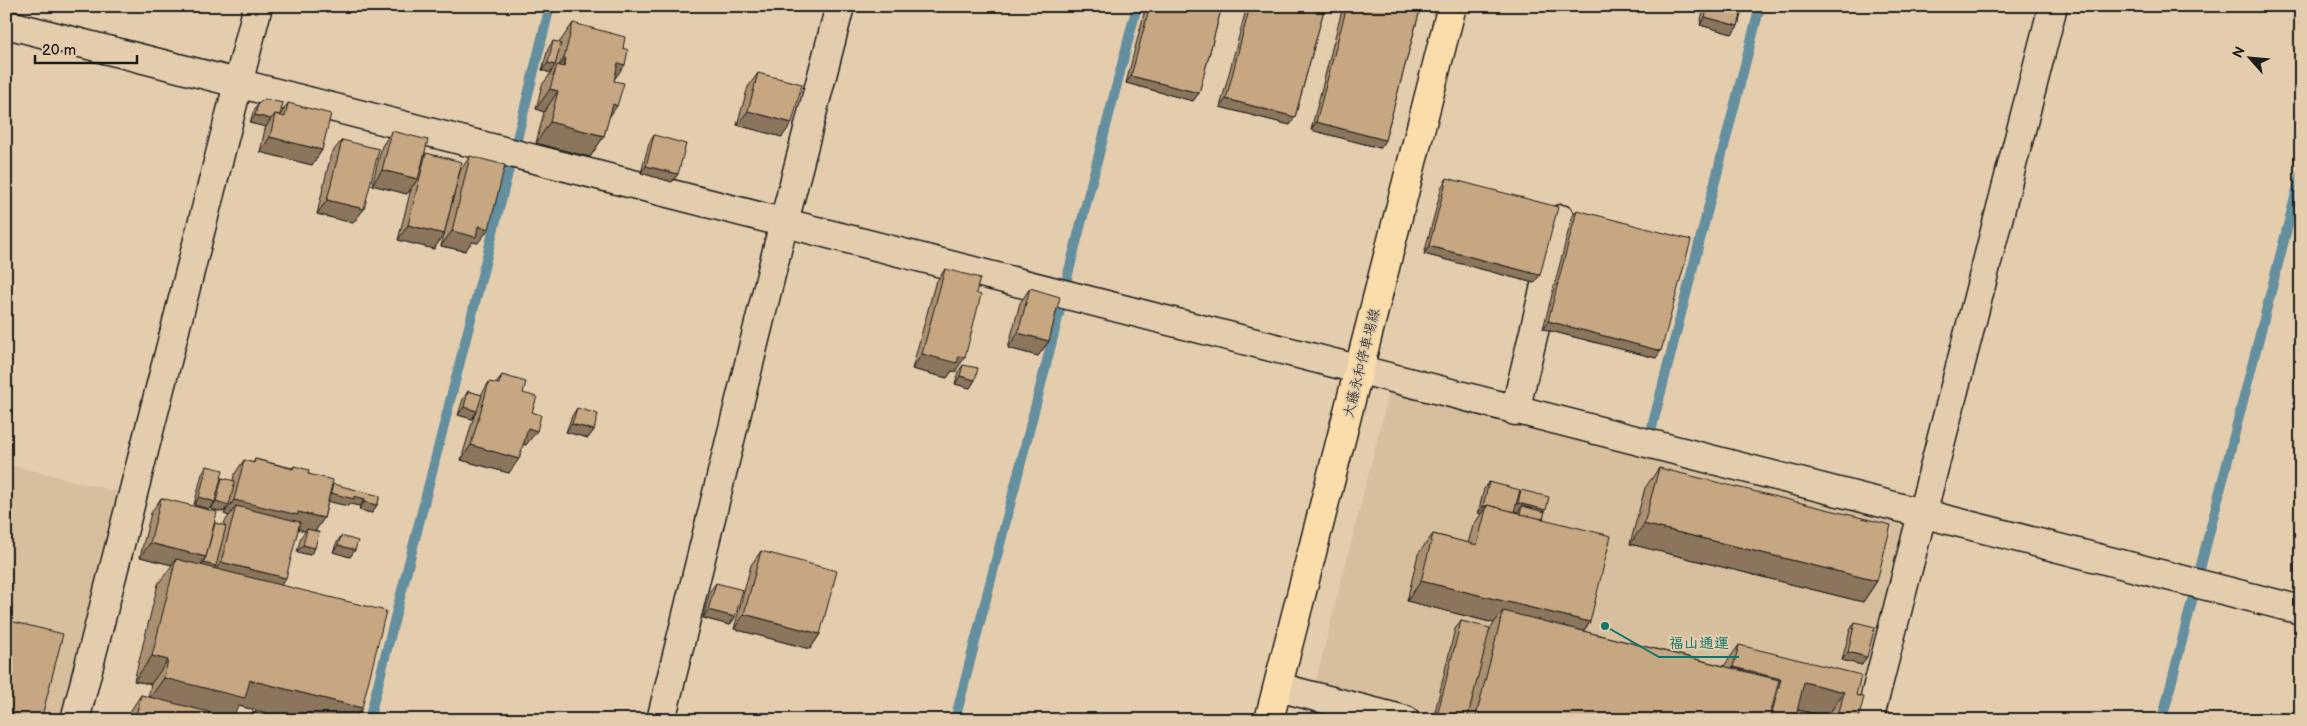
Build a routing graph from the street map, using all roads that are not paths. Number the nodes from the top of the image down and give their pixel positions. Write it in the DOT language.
graph roads {
  1 [pos="258,6"];
  2 [pos="840,6"];
  3 [pos="1452,6"];
  4 [pos="2053,6"];
  5 [pos="6,24"];
  6 [pos="238,84"];
  7 [pos="1561,220"];
  8 [pos="784,222"];
  9 [pos="1358,371"];
  10 [pos="1515,410"];
  11 [pos="1922,514"];
  12 [pos="2301,610"];
  13 [pos="1278,687"];
  14 [pos="75,720"];
  15 [pos="661,720"];
  16 [pos="1269,720"];
  17 [pos="1405,720"];
  18 [pos="1869,720"];
  1 -- 6 [label="street"];
  2 -- 8 [label="street"];
  3 -- 9 [label="main road, 大藤永和停車場線"];
  4 -- 11 [label="street"];
  5 -- 6 [label="street"];
  6 -- 8 [label="street"];
  6 -- 14 [label="street"];
  7 -- 10 [label="street"];
  8 -- 9 [label="street"];
  8 -- 15 [label="street"];
  9 -- 10 [label="street"];
  9 -- 13 [label="main road, 大藤永和停車場線"];
  10 -- 11 [label="street"];
  11 -- 12 [label="street"];
  11 -- 18 [label="street"];
  13 -- 16 [label="main road, 大藤永和停車場線"];
  13 -- 17 [label="street"];
}
